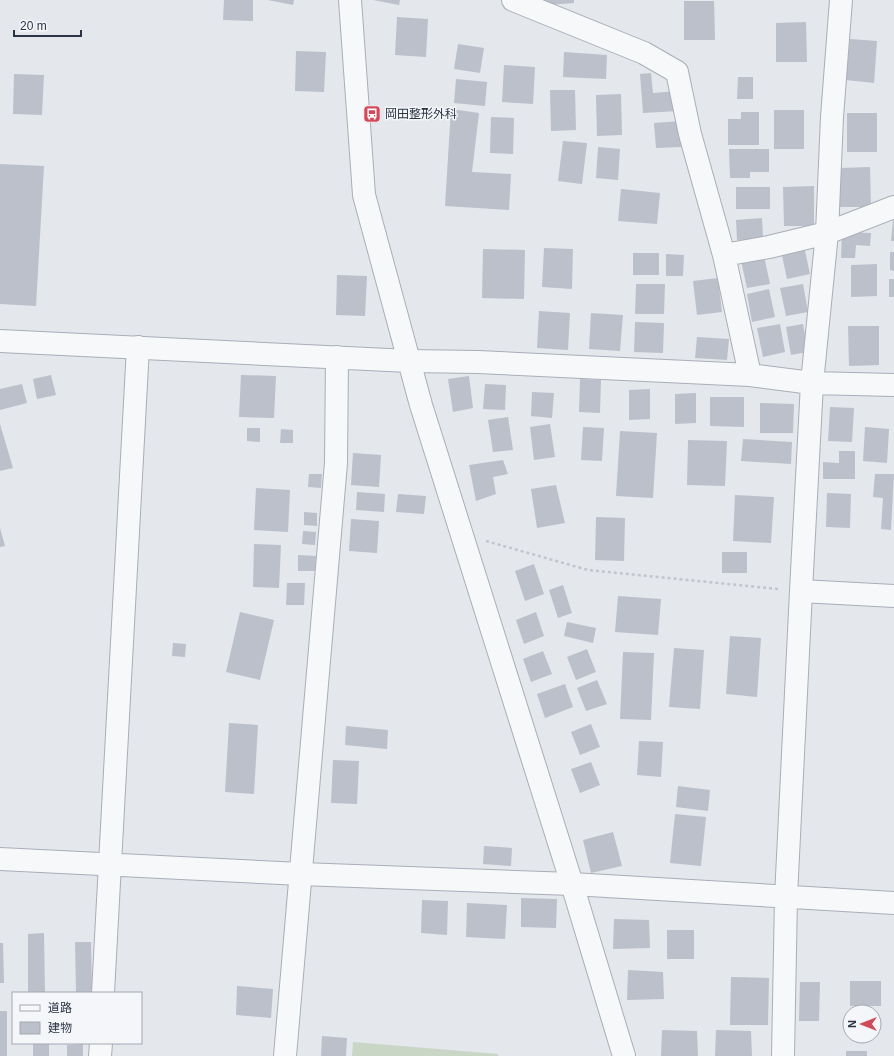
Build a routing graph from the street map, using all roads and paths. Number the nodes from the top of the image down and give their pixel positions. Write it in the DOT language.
graph roads {
  1 [pos="350,0"];
  2 [pos="513,0"];
  3 [pos="841,0"];
  4 [pos="894,207"];
  5 [pos="827,232"];
  6 [pos="724,255"];
  7 [pos="0,340"];
  8 [pos="138,347"];
  9 [pos="337,356"];
  10 [pos="409,361"];
  11 [pos="750,375"];
  12 [pos="812,383"];
  13 [pos="894,385"];
  14 [pos="463,534"];
  15 [pos="801,591"];
  16 [pos="894,596"];
  17 [pos="0,859"];
  18 [pos="111,865"];
  19 [pos="301,874"];
  20 [pos="572,884"];
  21 [pos="786,897"];
  22 [pos="894,903"];
  23 [pos="103,992"];
  24 [pos="101,1044"];
  25 [pos="100,1056"];
  26 [pos="285,1056"];
  27 [pos="624,1056"];
  28 [pos="783,1056"];
  1 -- 10 [label="street"];
  2 -- 6 [label="street"];
  3 -- 5 [label="street"];
  4 -- 5 [label="street"];
  5 -- 6 [label="street"];
  5 -- 12 [label="street"];
  6 -- 11 [label="street"];
  7 -- 8 [label="street"];
  8 -- 9 [label="street"];
  8 -- 18 [label="street"];
  9 -- 10 [label="street"];
  9 -- 19 [label="street"];
  10 -- 11 [label="street"];
  10 -- 14 [label="street"];
  11 -- 12 [label="street"];
  12 -- 13 [label="street"];
  12 -- 15 [label="street"];
  14 -- 15 [label="path"];
  14 -- 20 [label="street"];
  15 -- 16 [label="street"];
  15 -- 21 [label="street"];
  17 -- 18 [label="street"];
  18 -- 19 [label="street"];
  18 -- 23 [label="street"];
  19 -- 20 [label="street"];
  19 -- 26 [label="street"];
  20 -- 21 [label="street"];
  20 -- 27 [label="street"];
  21 -- 22 [label="street"];
  21 -- 28 [label="street"];
  24 -- 25 [label="street"];
}
